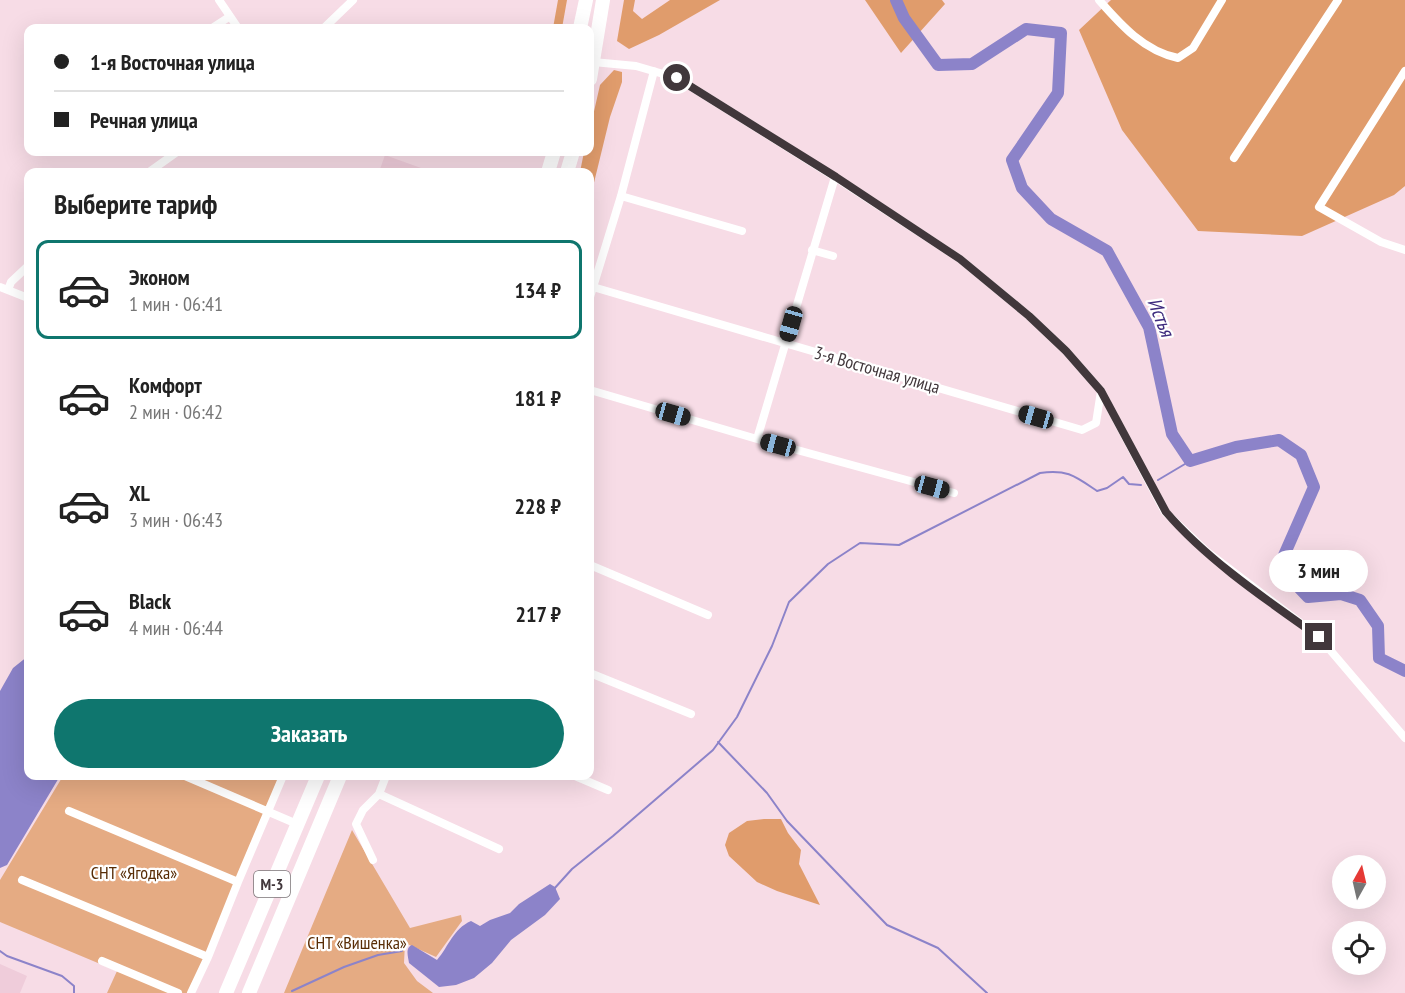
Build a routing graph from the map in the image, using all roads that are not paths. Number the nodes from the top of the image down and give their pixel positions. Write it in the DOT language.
graph roads {
  1 [pos="219,0"];
  2 [pos="352,0"];
  3 [pos="586,0"];
  4 [pos="603,0"];
  5 [pos="1099,0"];
  6 [pos="1222,0"];
  7 [pos="1338,0"];
  8 [pos="229,17"];
  9 [pos="218,24"];
  10 [pos="235,24"];
  11 [pos="328,24"];
  12 [pos="581,24"];
  13 [pos="594,56"];
  14 [pos="594,62"];
  15 [pos="654,71"];
  16 [pos="1405,71"];
  17 [pos="171,156"];
  18 [pos="1234,158"];
  19 [pos="154,168"];
  20 [pos="836,177"];
  21 [pos="621,196"];
  22 [pos="742,231"];
  23 [pos="813,250"];
  24 [pos="1405,250"];
  25 [pos="833,256"];
  26 [pos="24,270"];
  27 [pos="594,284"];
  28 [pos="594,287"];
  29 [pos="4,288"];
  30 [pos="24,296"];
  31 [pos="785,343"];
  32 [pos="594,391"];
  33 [pos="1101,391"];
  34 [pos="757,439"];
  35 [pos="954,493"];
  36 [pos="594,567"];
  37 [pos="708,615"];
  38 [pos="594,674"];
  39 [pos="691,714"];
  40 [pos="1405,738"];
  41 [pos="194,780"];
  42 [pos="281,780"];
  43 [pos="316,780"];
  44 [pos="338,780"];
  45 [pos="384,780"];
  46 [pos="584,780"];
  47 [pos="608,790"];
  48 [pos="379,794"];
  49 [pos="69,811"];
  50 [pos="268,811"];
  51 [pos="297,824"];
  52 [pos="499,849"];
  53 [pos="373,860"];
  54 [pos="22,880"];
  55 [pos="238,882"];
  56 [pos="207,957"];
  57 [pos="102,962"];
  58 [pos="178,993"];
  59 [pos="192,993"];
  60 [pos="226,993"];
  61 [pos="249,993"];
  1 -- 8 [label="street"];
  2 -- 11 [label="street"];
  3 -- 12 [label="highway"];
  4 -- 13 [label="highway"];
  5 -- 6 [label="street"];
  7 -- 18 [label="street"];
  8 -- 9 [label="street"];
  8 -- 10 [label="street"];
  14 -- 15 [label="street"];
  15 -- 20 [label="street"];
  15 -- 21 [label="street"];
  16 -- 24 [label="street"];
  17 -- 19 [label="street"];
  20 -- 23 [label="street"];
  20 -- 33 [label="street"];
  21 -- 22 [label="street"];
  21 -- 27 [label="street"];
  23 -- 25 [label="street"];
  23 -- 31 [label="street"];
  26 -- 29 [label="street"];
  28 -- 31 [label="street, 3-я Восточная улица"];
  29 -- 30 [label="street"];
  31 -- 33 [label="street, 3-я Восточная улица"];
  31 -- 34 [label="street"];
  32 -- 34 [label="street"];
  33 -- 40 [label="street"];
  34 -- 35 [label="street"];
  36 -- 37 [label="street"];
  38 -- 39 [label="street"];
  41 -- 50 [label="street"];
  42 -- 50 [label="street"];
  43 -- 51 [label="highway, М-3"];
  44 -- 61 [label="highway, М-3"];
  45 -- 48 [label="street"];
  46 -- 47 [label="street"];
  48 -- 52 [label="street"];
  48 -- 53 [label="street"];
  49 -- 55 [label="street"];
  50 -- 51 [label="street"];
  50 -- 55 [label="street"];
  51 -- 60 [label="highway, М-3"];
  54 -- 56 [label="street"];
  55 -- 56 [label="street"];
  56 -- 59 [label="street"];
  57 -- 58 [label="street"];
}
